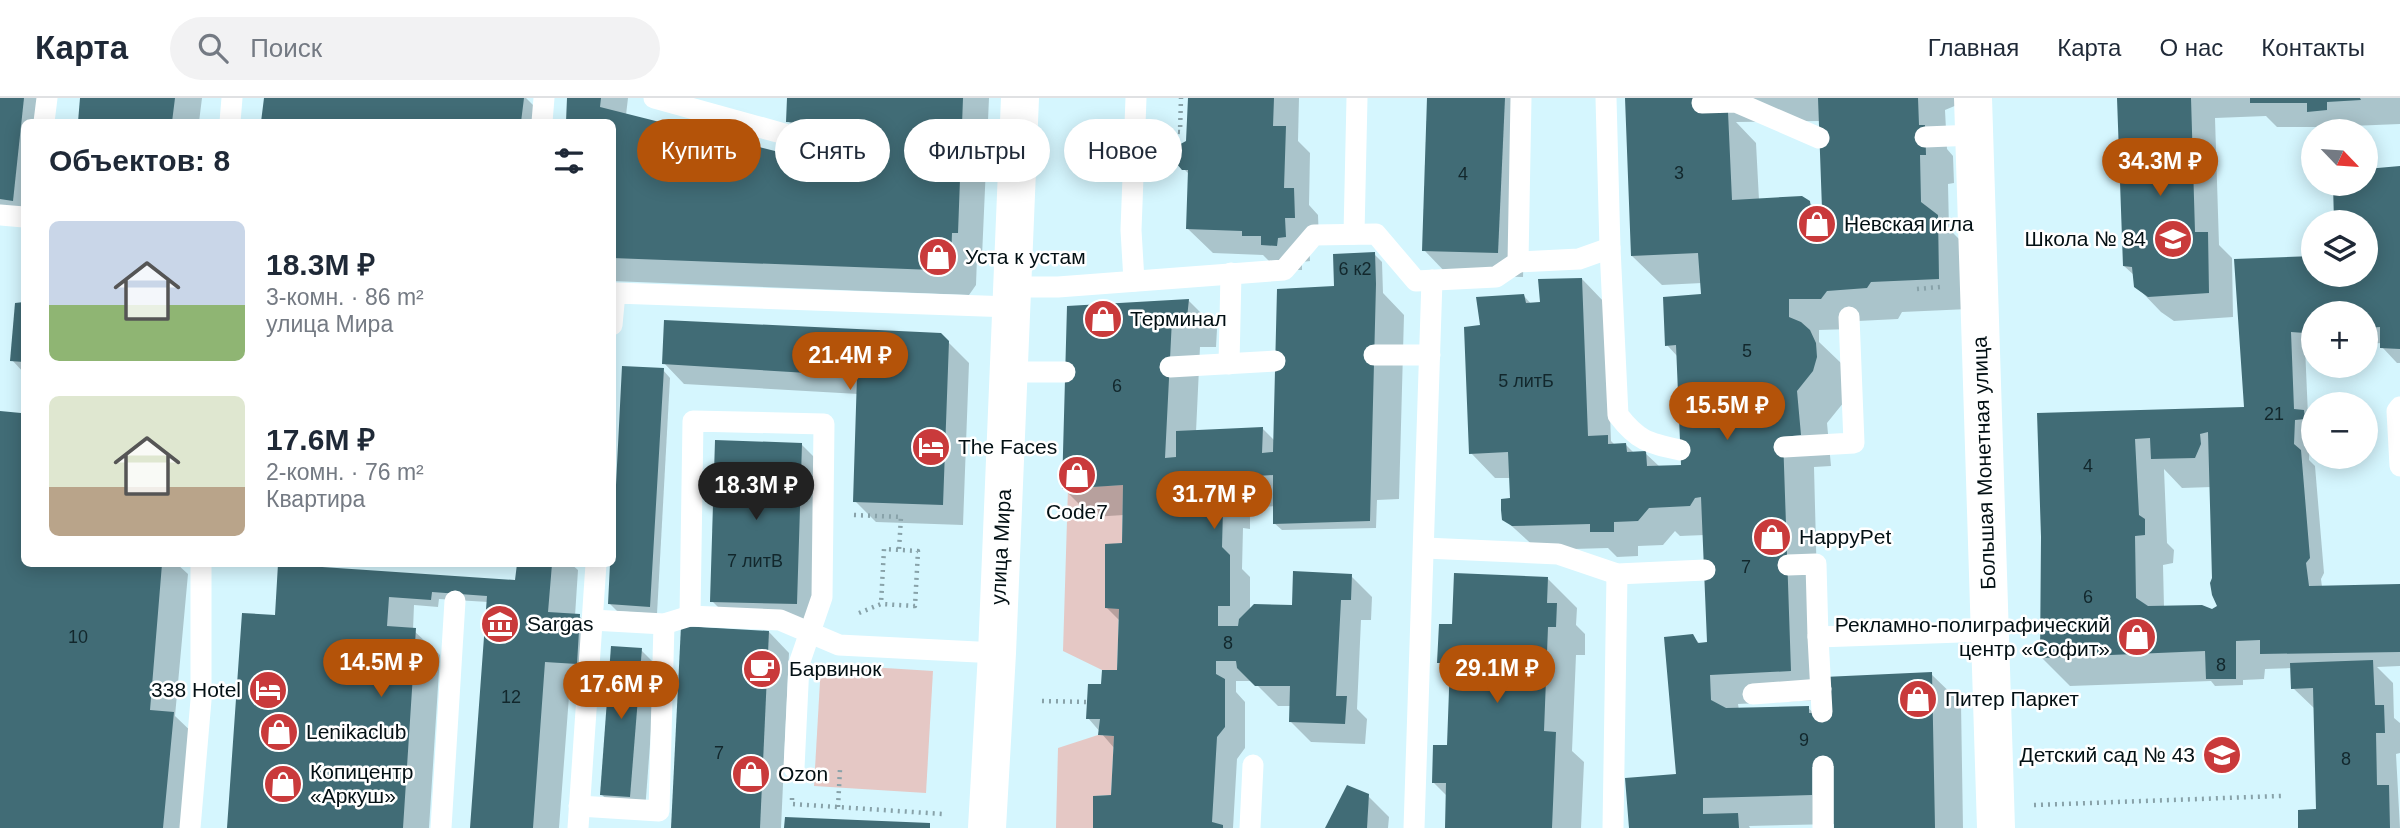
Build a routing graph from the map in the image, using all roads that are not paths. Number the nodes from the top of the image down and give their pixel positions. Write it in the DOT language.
graph roads {
  1 [pos="47,98"];
  2 [pos="232,98"];
  3 [pos="544,98"];
  4 [pos="654,98"];
  5 [pos="1020,98"];
  6 [pos="1136,98"];
  7 [pos="1357,98"];
  8 [pos="1521,98"];
  9 [pos="1702,103"];
  10 [pos="1613,104"];
  11 [pos="1974,117"];
  12 [pos="44,119"];
  13 [pos="230,119"];
  14 [pos="542,119"];
  15 [pos="1019,119"];
  16 [pos="775,131"];
  17 [pos="1925,137"];
  18 [pos="1819,138"];
  19 [pos="1016,182"];
  20 [pos="0,215"];
  21 [pos="21,218"];
  22 [pos="1354,234"];
  23 [pos="1610,248"];
  24 [pos="1518,262"];
  25 [pos="1231,273"];
  26 [pos="1432,280"];
  27 [pos="1134,281"];
  28 [pos="616,293"];
  29 [pos="1011,297"];
  30 [pos="1849,317"];
  31 [pos="1374,355"];
  32 [pos="1430,355"];
  33 [pos="1275,362"];
  34 [pos="1229,364"];
  35 [pos="1170,367"];
  36 [pos="1009,372"];
  37 [pos="1065,372"];
  38 [pos="2400,407"];
  39 [pos="1784,447"];
  40 [pos="1680,450"];
  41 [pos="2400,466"];
  42 [pos="1425,548"];
  43 [pos="1788,565"];
  44 [pos="201,567"];
  45 [pos="596,567"];
  46 [pos="1705,569"];
  47 [pos="1617,575"];
  48 [pos="455,601"];
  49 [pos="690,616"];
  50 [pos="592,620"];
  51 [pos="664,624"];
  52 [pos="1989,631"];
  53 [pos="810,633"];
  54 [pos="1818,637"];
  55 [pos="996,653"];
  56 [pos="1821,689"];
  57 [pos="1753,694"];
  58 [pos="1822,712"];
  59 [pos="1253,765"];
  60 [pos="1823,766"];
  61 [pos="794,768"];
  62 [pos="579,806"];
  63 [pos="2009,817"];
  64 [pos="190,828"];
  65 [pos="441,828"];
  66 [pos="578,828"];
  67 [pos="987,828"];
  68 [pos="1250,828"];
  69 [pos="1414,828"];
  70 [pos="1613,828"];
  71 [pos="1823,828"];
  1 -- 12 [label="lane"];
  2 -- 13 [label="lane"];
  3 -- 14 [label="lane"];
  4 -- 16 [label="lane"];
  5 -- 15 [label="street, улица Мира"];
  6 -- 27 [label="lane"];
  7 -- 22 [label="lane"];
  8 -- 24 [label="lane"];
  9 -- 18 [label="lane"];
  10 -- 23 [label="lane"];
  11 -- 17 [label="lane"];
  11 -- 52 [label="street, Большая Монетная улица"];
  19 -- 29 [label="street, улица Мира"];
  20 -- 21 [label="lane"];
  22 -- 25 [label="lane"];
  22 -- 26 [label="lane"];
  23 -- 24 [label="lane"];
  23 -- 40 [label="lane"];
  24 -- 26 [label="lane"];
  25 -- 27 [label="lane"];
  25 -- 34 [label="lane"];
  26 -- 32 [label="lane"];
  27 -- 29 [label="lane"];
  28 -- 29 [label="lane"];
  29 -- 36 [label="street, улица Мира"];
  30 -- 39 [label="lane"];
  31 -- 32 [label="lane"];
  32 -- 42 [label="lane"];
  33 -- 34 [label="lane"];
  34 -- 35 [label="lane"];
  36 -- 37 [label="lane"];
  36 -- 55 [label="street, улица Мира"];
  38 -- 41 [label="lane"];
  42 -- 47 [label="lane"];
  42 -- 69 [label="lane"];
  43 -- 54 [label="lane"];
  44 -- 64 [label="lane"];
  45 -- 50 [label="lane"];
  46 -- 47 [label="lane"];
  47 -- 70 [label="lane"];
  48 -- 65 [label="lane"];
  49 -- 51 [label="lane"];
  49 -- 53 [label="lane"];
  49 -- 53 [label="lane"];
  50 -- 51 [label="lane"];
  50 -- 62 [label="lane"];
  51 -- 62 [label="lane"];
  52 -- 54 [label="lane"];
  52 -- 63 [label="street, Большая Монетная улица"];
  53 -- 55 [label="lane"];
  53 -- 61 [label="lane"];
  54 -- 56 [label="lane"];
  55 -- 67 [label="street, улица Мира"];
  56 -- 57 [label="lane"];
  56 -- 58 [label="lane"];
  59 -- 68 [label="lane"];
  60 -- 71 [label="lane"];
  62 -- 66 [label="lane"];
}
